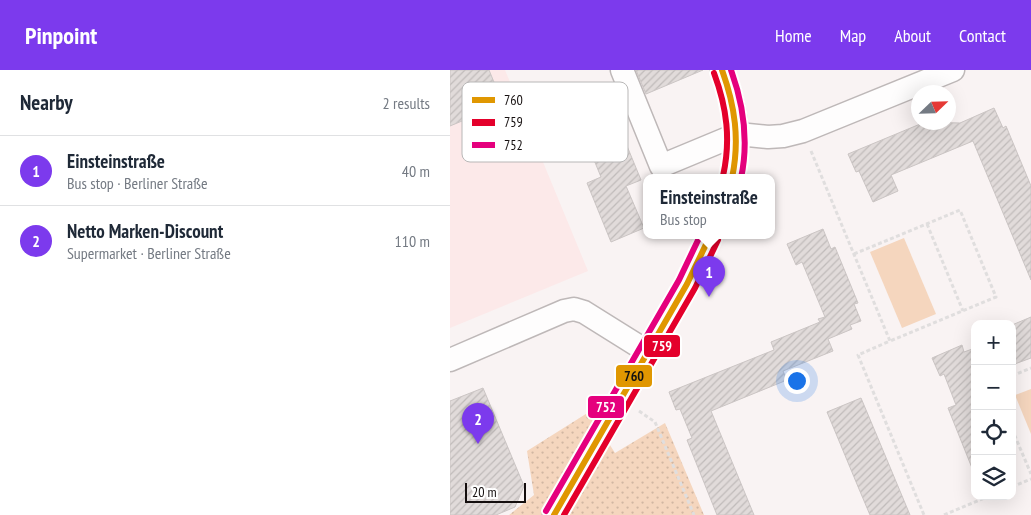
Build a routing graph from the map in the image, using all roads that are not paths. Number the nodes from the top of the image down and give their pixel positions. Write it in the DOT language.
graph roads {
  1 [pos="622,70"];
  2 [pos="722,70"];
  3 [pos="953,70"];
  4 [pos="627,82"];
  5 [pos="628,84"];
  6 [pos="738,134"];
  7 [pos="733,174"];
  8 [pos="709,239"];
  9 [pos="648,352"];
  10 [pos="450,360"];
  11 [pos="554,515"];
  1 -- 4 [label="street"];
  2 -- 6 [label="street"];
  3 -- 6 [label="street"];
  5 -- 6 [label="street"];
  6 -- 7 [label="street"];
  8 -- 9 [label="street"];
  9 -- 10 [label="street"];
  9 -- 11 [label="street"];
}
